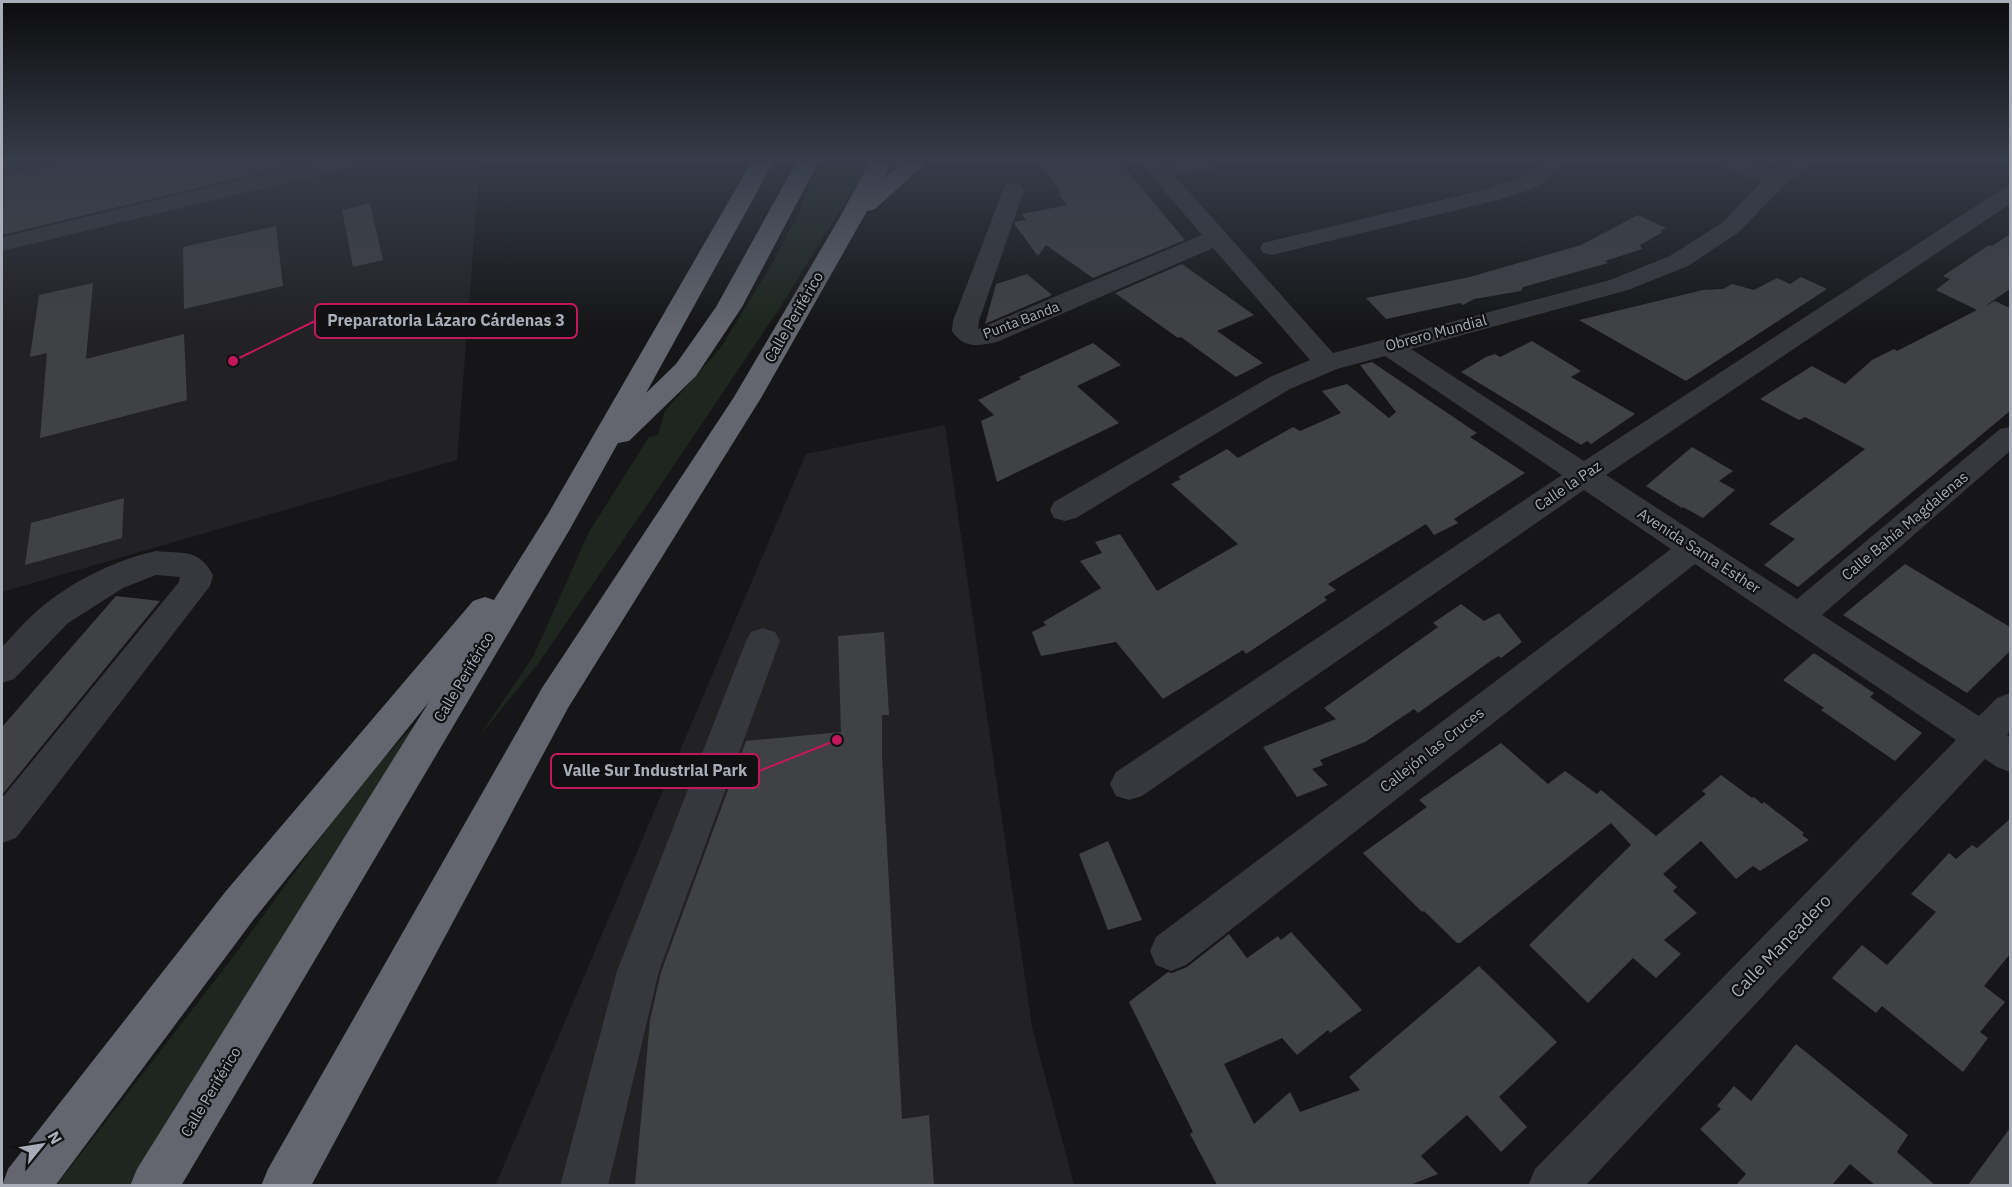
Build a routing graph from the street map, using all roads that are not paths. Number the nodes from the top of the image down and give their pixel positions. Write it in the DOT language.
graph roads {
  1 [pos="117,216"];
  2 [pos="731,216"];
  3 [pos="778,216"];
  4 [pos="1004,216"];
  5 [pos="1197,216"];
  6 [pos="1402,216"];
  7 [pos="1741,216"];
  8 [pos="1976,216"];
  9 [pos="852,217"];
  10 [pos="1216,238"];
  11 [pos="2,244"];
  12 [pos="1272,248"];
  13 [pos="1388,346"];
  14 [pos="1327,363"];
  15 [pos="2010,436"];
  16 [pos="592,460"];
  17 [pos="1584,475"];
  18 [pos="1065,510"];
  19 [pos="559,521"];
  20 [pos="1693,549"];
  21 [pos="1799,616"];
  22 [pos="763,641"];
  23 [pos="2,669"];
  24 [pos="2010,708"];
  25 [pos="1996,747"];
  26 [pos="1129,784"];
  27 [pos="2,826"];
  28 [pos="1171,951"];
  29 [pos="24,1185"];
  30 [pos="154,1185"];
  31 [pos="285,1185"];
  32 [pos="584,1185"];
  33 [pos="1552,1185"];
  1 -- 11 [label="street"];
  2 -- 16 [label="highway, Calle Periférico"];
  3 -- 16 [label="highway"];
  4 -- 10 [label="street, Punta Banda"];
  5 -- 10 [label="street"];
  6 -- 12 [label="street"];
  7 -- 13 [label="street, Obrero Mundial"];
  8 -- 17 [label="street, Calle la Paz"];
  9 -- 31 [label="highway, Calle Periférico"];
  10 -- 14 [label="street"];
  13 -- 14 [label="street, Obrero Mundial"];
  13 -- 17 [label="street, Avenida Santa Esther"];
  14 -- 18 [label="street, Obrero Mundial"];
  15 -- 21 [label="street, Calle Bahía Magdalenas"];
  16 -- 19 [label="highway, Calle Periférico"];
  17 -- 20 [label="street, Avenida Santa Esther"];
  17 -- 26 [label="street, Calle la Paz"];
  19 -- 29 [label="highway"];
  19 -- 30 [label="highway, Calle Periférico"];
  20 -- 21 [label="street, Avenida Santa Esther"];
  20 -- 28 [label="street, Callejón las Cruces"];
  21 -- 25 [label="street, Avenida Santa Esther"];
  22 -- 32 [label="street"];
  23 -- 27 [label="street"];
  24 -- 25 [label="street, Calle Maneadero"];
  25 -- 33 [label="street, Calle Maneadero"];
}
